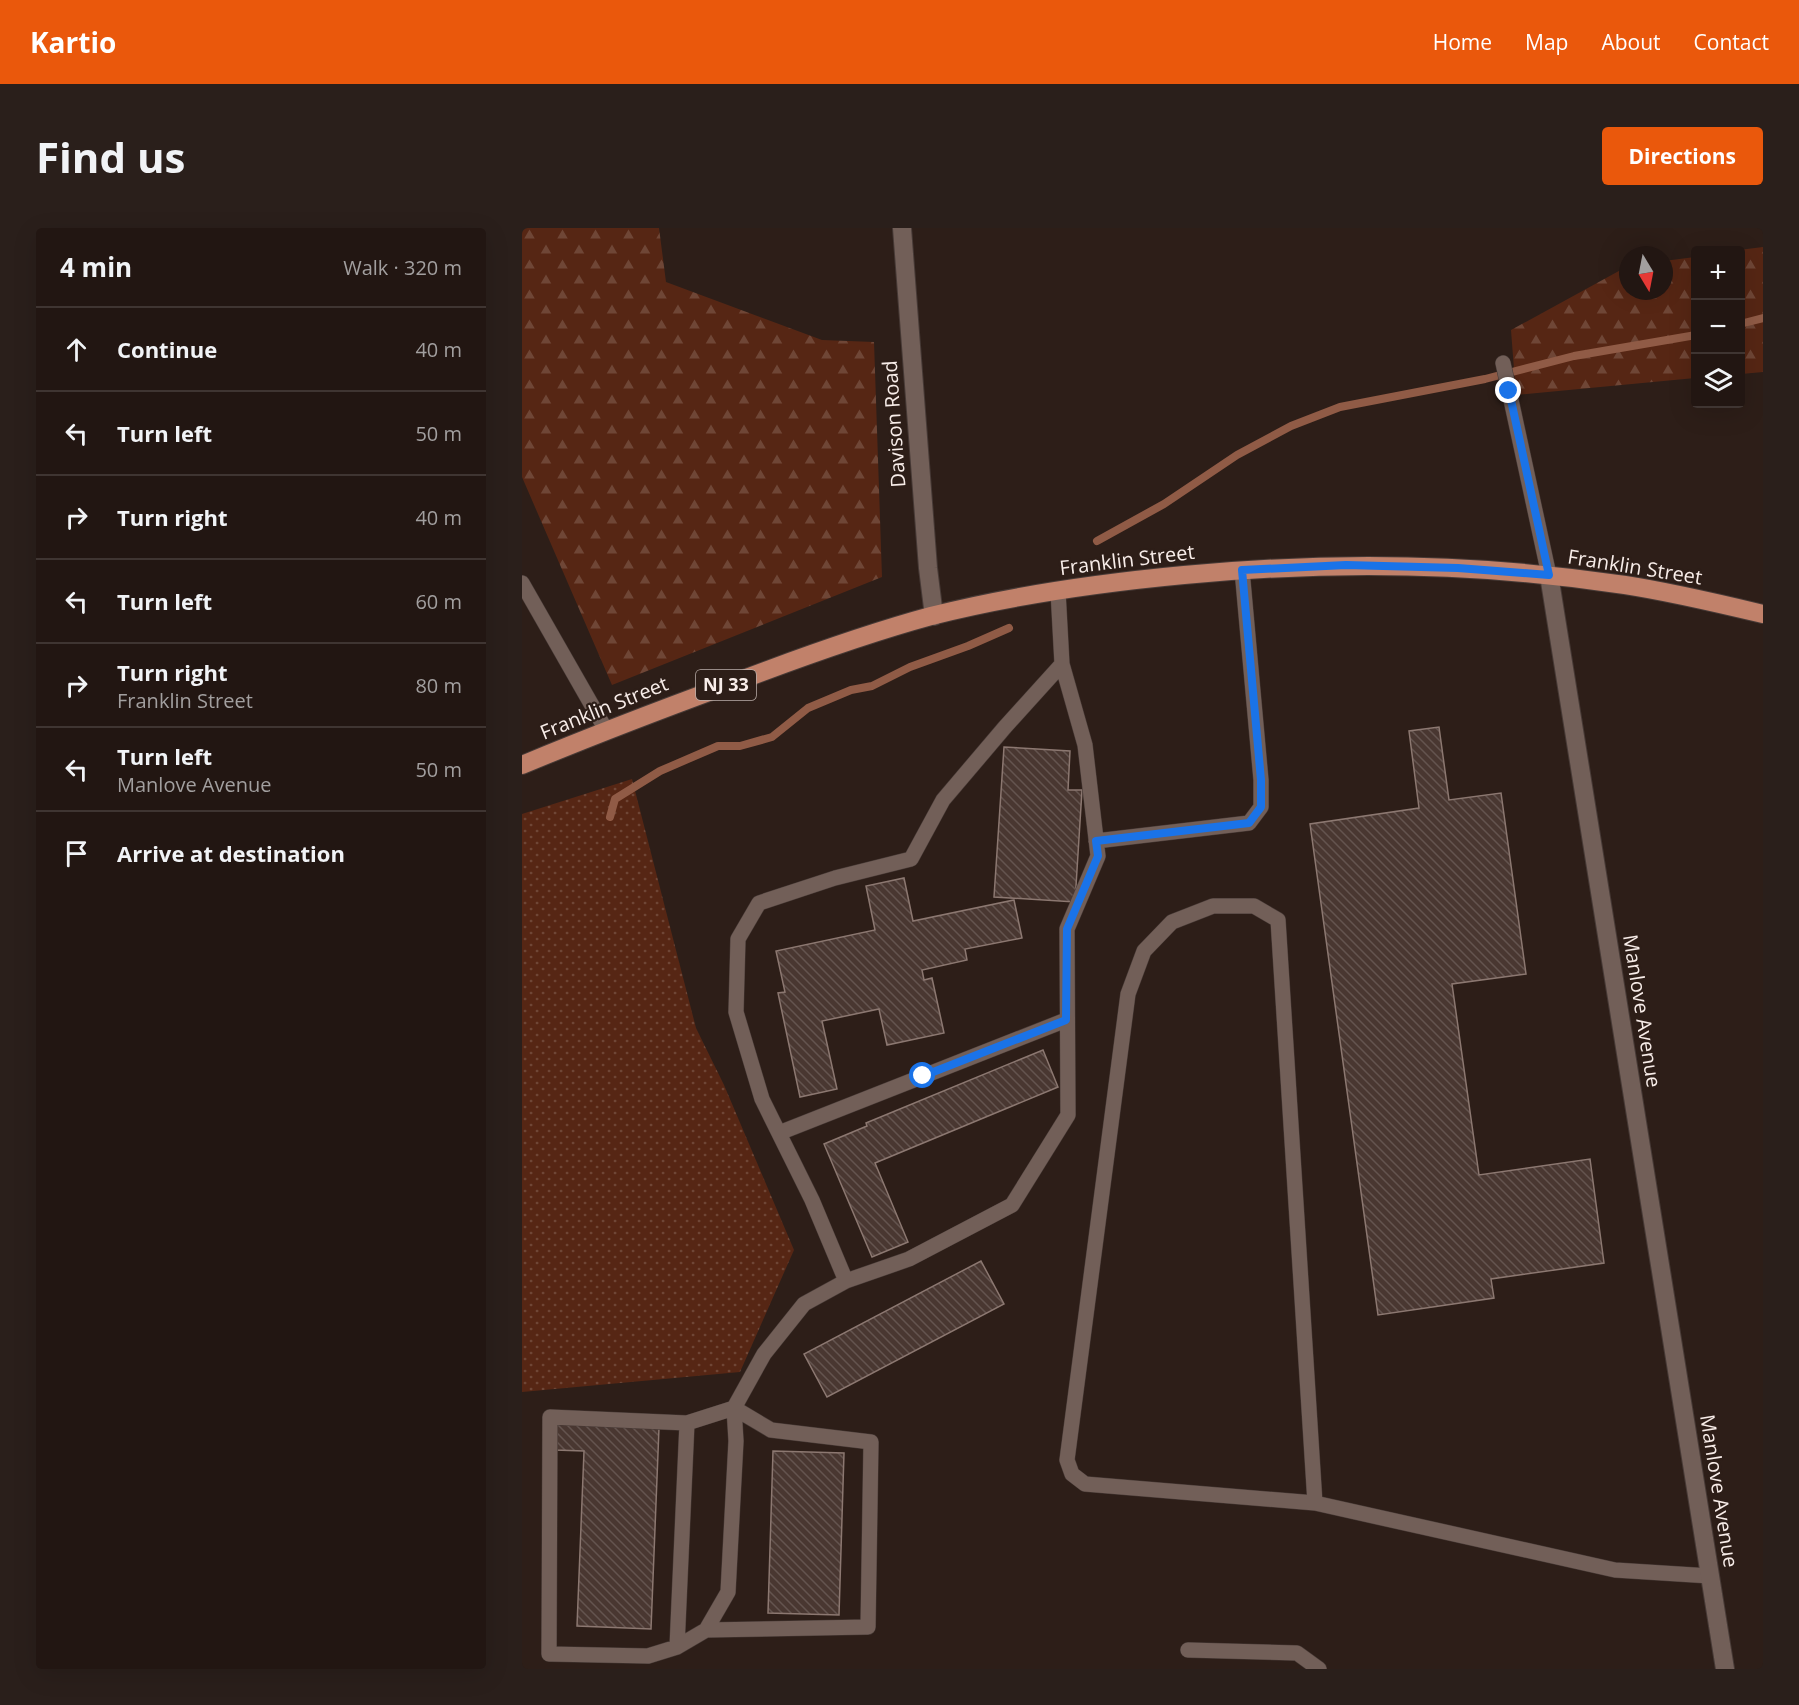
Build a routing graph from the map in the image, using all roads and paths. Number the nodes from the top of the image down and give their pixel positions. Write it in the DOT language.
graph roads {
  1 [pos="902,228"];
  2 [pos="1503,363"];
  3 [pos="1242,570"];
  4 [pos="1549,575"];
  5 [pos="522,583"];
  6 [pos="1058,591"];
  7 [pos="1763,614"];
  8 [pos="934,616"];
  9 [pos="1062,664"];
  10 [pos="606,730"];
  11 [pos="522,765"];
  12 [pos="1096,841"];
  13 [pos="1066,1020"];
  14 [pos="779,1133"];
  15 [pos="846,1281"];
  16 [pos="734,1408"];
  17 [pos="687,1423"];
  18 [pos="1315,1503"];
  19 [pos="1710,1576"];
  20 [pos="705,1630"];
  21 [pos="677,1647"];
  22 [pos="1188,1650"];
  23 [pos="1319,1669"];
  24 [pos="1725,1669"];
  1 -- 8 [label="street, Davison Road"];
  2 -- 4 [label="lane, Manlove Avenue"];
  3 -- 4 [label="main road, Franklin Street / NJ 33"];
  3 -- 6 [label="main road, Franklin Street / NJ 33"];
  3 -- 12 [label="lane"];
  4 -- 7 [label="main road, Franklin Street / NJ 33"];
  4 -- 19 [label="street, Manlove Avenue"];
  5 -- 10 [label="lane"];
  6 -- 8 [label="main road, Franklin Street / NJ 33"];
  6 -- 9 [label="lane"];
  8 -- 10 [label="main road, Franklin Street / NJ 33"];
  9 -- 12 [label="lane"];
  9 -- 14 [label="lane"];
  10 -- 11 [label="main road, Franklin Street / NJ 33"];
  12 -- 13 [label="lane"];
  13 -- 14 [label="lane"];
  13 -- 15 [label="lane"];
  14 -- 15 [label="lane"];
  15 -- 16 [label="lane"];
  16 -- 17 [label="lane"];
  16 -- 20 [label="lane"];
  16 -- 20 [label="lane"];
  17 -- 21 [label="lane"];
  17 -- 21 [label="lane"];
  18 -- 18 [label="lane"];
  18 -- 19 [label="lane"];
  19 -- 24 [label="street, Manlove Avenue"];
  20 -- 21 [label="lane"];
  22 -- 23 [label="lane"];
}
